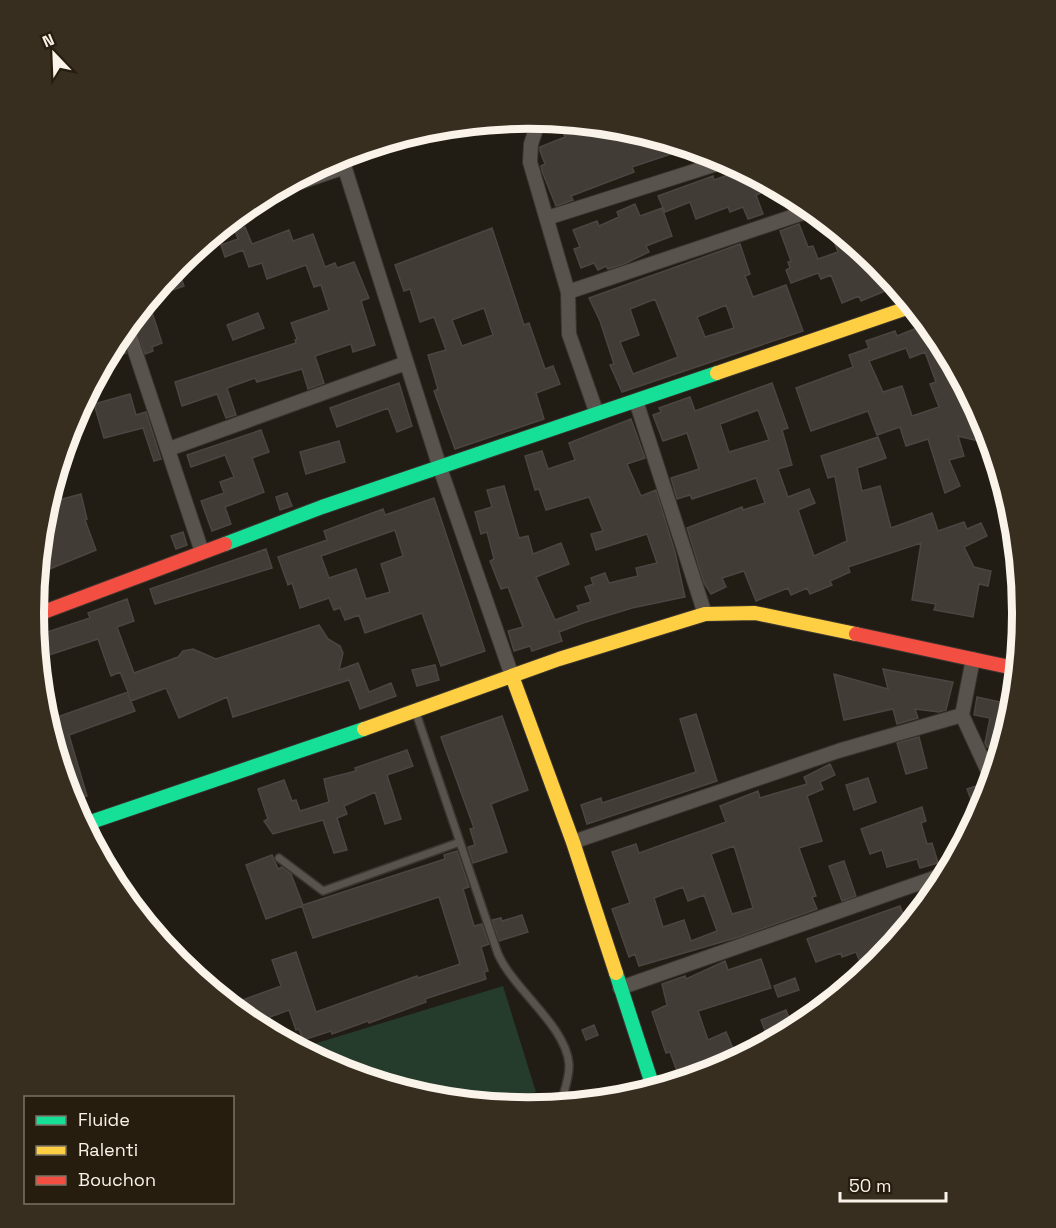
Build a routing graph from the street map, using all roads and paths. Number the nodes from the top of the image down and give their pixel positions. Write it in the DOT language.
graph roads {
  1 [pos="536,129"];
  2 [pos="344,165"];
  3 [pos="713,166"];
  4 [pos="801,214"];
  5 [pos="547,218"];
  6 [pos="568,292"];
  7 [pos="904,309"];
  8 [pos="130,338"];
  9 [pos="406,363"];
  10 [pos="636,402"];
  11 [pos="597,414"];
  12 [pos="169,449"];
  13 [pos="440,468"];
  14 [pos="202,552"];
  15 [pos="44,612"];
  16 [pos="705,614"];
  17 [pos="974,659"];
  18 [pos="1009,667"];
  19 [pos="512,676"];
  20 [pos="415,711"];
  21 [pos="962,715"];
  22 [pos="987,769"];
  23 [pos="90,822"];
  24 [pos="460,842"];
  25 [pos="573,842"];
  26 [pos="279,858"];
  27 [pos="934,878"];
  28 [pos="620,988"];
  29 [pos="651,1082"];
  30 [pos="562,1097"];
  1 -- 5 [label="street"];
  2 -- 9 [label="street"];
  3 -- 5 [label="street"];
  4 -- 6 [label="street"];
  5 -- 6 [label="street"];
  6 -- 11 [label="street"];
  7 -- 10 [label="street"];
  8 -- 12 [label="street"];
  9 -- 12 [label="street"];
  9 -- 13 [label="street"];
  10 -- 11 [label="street"];
  10 -- 16 [label="street"];
  11 -- 13 [label="street"];
  12 -- 14 [label="street"];
  13 -- 14 [label="street"];
  13 -- 19 [label="street"];
  14 -- 15 [label="street"];
  16 -- 17 [label="street"];
  16 -- 19 [label="street"];
  17 -- 18 [label="street"];
  17 -- 21 [label="street"];
  19 -- 20 [label="street"];
  19 -- 25 [label="street"];
  20 -- 23 [label="street"];
  20 -- 24 [label="lane"];
  21 -- 22 [label="street"];
  21 -- 25 [label="street"];
  24 -- 26 [label="lane"];
  24 -- 30 [label="lane"];
  25 -- 28 [label="street"];
  27 -- 28 [label="street"];
  28 -- 29 [label="street"];
}
